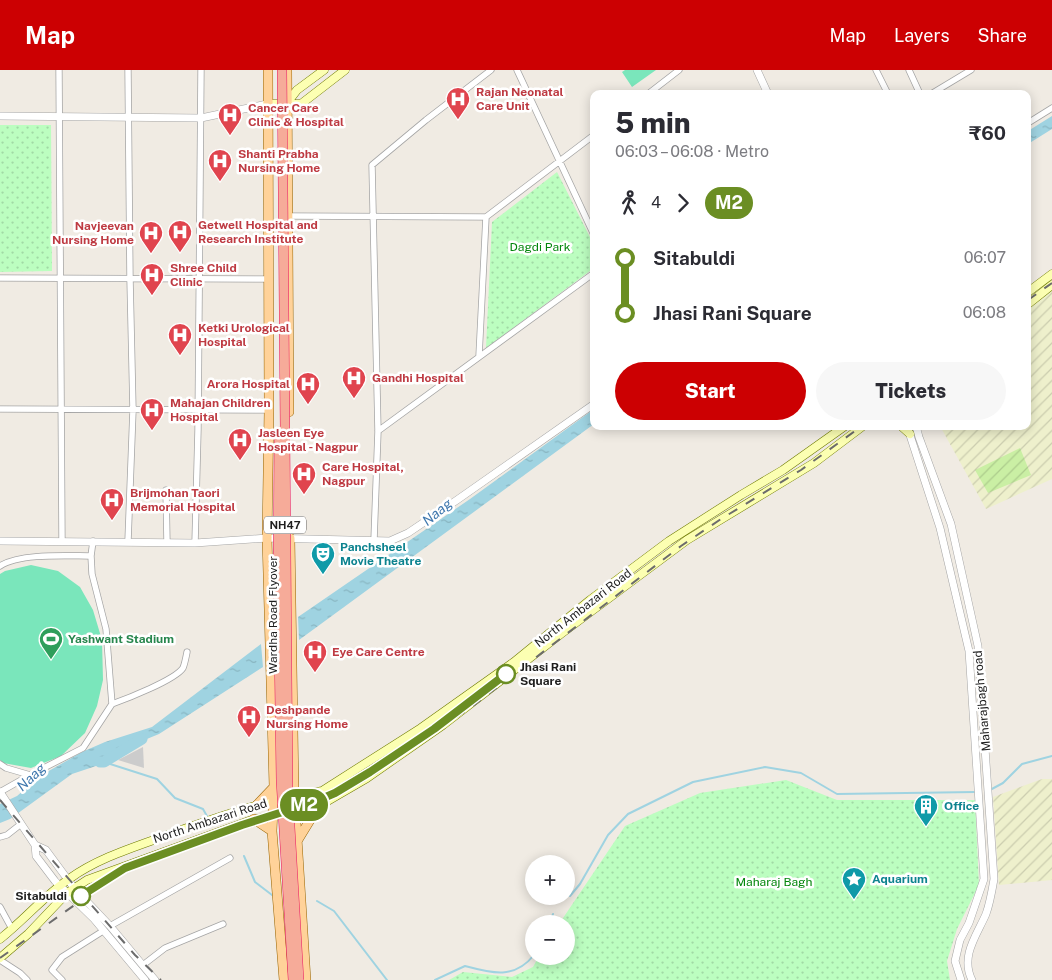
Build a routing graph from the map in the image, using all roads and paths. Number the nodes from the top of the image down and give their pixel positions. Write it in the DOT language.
graph roads {
  1 [pos="58,70"];
  2 [pos="128,70"];
  3 [pos="201,70"];
  4 [pos="268,70"];
  5 [pos="276,70"];
  6 [pos="282,70"];
  7 [pos="288,70"];
  8 [pos="324,70"];
  9 [pos="345,70"];
  10 [pos="491,70"];
  11 [pos="517,70"];
  12 [pos="679,70"];
  13 [pos="757,70"];
  14 [pos="876,70"];
  15 [pos="909,70"];
  16 [pos="971,70"];
  17 [pos="653,90"];
  18 [pos="766,90"];
  19 [pos="886,90"];
  20 [pos="918,90"];
  21 [pos="938,90"];
  22 [pos="288,103"];
  23 [pos="267,104"];
  24 [pos="1052,108"];
  25 [pos="0,116"];
  26 [pos="58,116"];
  27 [pos="128,118"];
  28 [pos="201,118"];
  29 [pos="1031,121"];
  30 [pos="590,138"];
  31 [pos="560,161"];
  32 [pos="288,216"];
  33 [pos="373,216"];
  34 [pos="486,217"];
  35 [pos="590,226"];
  36 [pos="1052,274"];
  37 [pos="590,276"];
  38 [pos="0,278"];
  39 [pos="61,278"];
  40 [pos="130,279"];
  41 [pos="198,279"];
  42 [pos="268,279"];
  43 [pos="1052,286"];
  44 [pos="1031,290"];
  45 [pos="1031,302"];
  46 [pos="479,356"];
  47 [pos="590,407"];
  48 [pos="60,409"];
  49 [pos="0,410"];
  50 [pos="133,410"];
  51 [pos="198,410"];
  52 [pos="269,410"];
  53 [pos="839,430"];
  54 [pos="858,430"];
  55 [pos="909,430"];
  56 [pos="917,430"];
  57 [pos="378,431"];
  58 [pos="166,490"];
  59 [pos="268,538"];
  60 [pos="290,538"];
  61 [pos="0,540"];
  62 [pos="374,540"];
  63 [pos="62,541"];
  64 [pos="93,541"];
  65 [pos="128,541"];
  66 [pos="167,542"];
  67 [pos="196,543"];
  68 [pos="91,556"];
  69 [pos="0,566"];
  70 [pos="187,652"];
  71 [pos="112,704"];
  72 [pos="436,717"];
  73 [pos="443,725"];
  74 [pos="0,764"];
  75 [pos="30,775"];
  76 [pos="274,787"];
  77 [pos="1,794"];
  78 [pos="294,796"];
  79 [pos="274,800"];
  80 [pos="324,803"];
  81 [pos="256,806"];
  82 [pos="295,811"];
  83 [pos="273,816"];
  84 [pos="254,820"];
  85 [pos="21,824"];
  86 [pos="272,831"];
  87 [pos="0,837"];
  88 [pos="296,843"];
  89 [pos="35,845"];
  90 [pos="230,858"];
  91 [pos="68,879"];
  92 [pos="60,886"];
  93 [pos="74,888"];
  94 [pos="67,893"];
  95 [pos="0,907"];
  96 [pos="223,924"];
  97 [pos="110,926"];
  98 [pos="12,930"];
  99 [pos="104,930"];
  100 [pos="0,939"];
  101 [pos="0,959"];
  102 [pos="143,965"];
  103 [pos="28,980"];
  104 [pos="62,980"];
  105 [pos="145,980"];
  106 [pos="155,980"];
  107 [pos="284,980"];
  108 [pos="293,980"];
  109 [pos="299,980"];
  110 [pos="306,980"];
  111 [pos="961,980"];
  112 [pos="972,980"];
  1 -- 26 [label="street"];
  2 -- 27 [label="street"];
  3 -- 28 [label="street"];
  4 -- 23 [label="main road"];
  5 -- 108 [label="highway, Wardha Road Flyover / NH47, bridge"];
  6 -- 109 [label="highway, Wardha Road Flyover / NH47, bridge"];
  7 -- 22 [label="main road"];
  8 -- 22 [label="main road"];
  9 -- 22 [label="main road"];
  10 -- 33 [label="street"];
  11 -- 31 [label="street"];
  12 -- 17 [label="street"];
  13 -- 18 [label="street"];
  14 -- 19 [label="street"];
  15 -- 20 [label="street"];
  16 -- 21 [label="street"];
  22 -- 23 [label="main road"];
  22 -- 32 [label="main road"];
  23 -- 28 [label="street"];
  23 -- 42 [label="main road"];
  24 -- 29 [label="street"];
  25 -- 26 [label="street"];
  26 -- 27 [label="street"];
  26 -- 39 [label="street"];
  27 -- 28 [label="street"];
  27 -- 40 [label="street"];
  28 -- 41 [label="street"];
  30 -- 31 [label="street"];
  31 -- 34 [label="street"];
  31 -- 35 [label="street"];
  32 -- 33 [label="street"];
  32 -- 60 [label="main road"];
  33 -- 34 [label="street"];
  33 -- 57 [label="street"];
  34 -- 46 [label="street"];
  36 -- 44 [label="main road"];
  37 -- 46 [label="street"];
  38 -- 39 [label="street"];
  39 -- 40 [label="street"];
  39 -- 48 [label="street"];
  40 -- 41 [label="street"];
  40 -- 50 [label="street"];
  41 -- 42 [label="street"];
  41 -- 51 [label="street"];
  42 -- 52 [label="main road"];
  43 -- 45 [label="main road"];
  46 -- 57 [label="street"];
  47 -- 62 [label="street"];
  48 -- 49 [label="street"];
  48 -- 50 [label="street"];
  48 -- 63 [label="street"];
  50 -- 51 [label="street"];
  50 -- 65 [label="street"];
  51 -- 52 [label="street"];
  51 -- 67 [label="street"];
  52 -- 59 [label="main road"];
  53 -- 72 [label="main road, North Ambazari Road"];
  54 -- 73 [label="main road, North Ambazari Road"];
  55 -- 111 [label="street, Maharajbagh road"];
  56 -- 112 [label="street, Maharajbagh road"];
  57 -- 62 [label="street"];
  58 -- 66 [label="street"];
  59 -- 60 [label="street"];
  59 -- 67 [label="street"];
  59 -- 76 [label="main road"];
  60 -- 62 [label="street"];
  60 -- 78 [label="main road"];
  61 -- 63 [label="street"];
  63 -- 64 [label="street"];
  64 -- 65 [label="street"];
  64 -- 68 [label="street"];
  65 -- 66 [label="street"];
  66 -- 67 [label="street"];
  68 -- 69 [label="street"];
  68 -- 71 [label="street"];
  70 -- 71 [label="street"];
  71 -- 75 [label="street"];
  72 -- 73 [label="main road"];
  72 -- 78 [label="main road, North Ambazari Road"];
  73 -- 80 [label="main road, North Ambazari Road"];
  74 -- 75 [label="street"];
  75 -- 77 [label="street"];
  76 -- 79 [label="main road"];
  76 -- 81 [label="main road"];
  77 -- 85 [label="street"];
  78 -- 79 [label="main road, North Ambazari Road"];
  78 -- 82 [label="main road"];
  79 -- 81 [label="main road, North Ambazari Road"];
  79 -- 83 [label="main road"];
  80 -- 82 [label="main road, North Ambazari Road"];
  80 -- 88 [label="main road"];
  81 -- 91 [label="main road, North Ambazari Road"];
  82 -- 83 [label="main road, North Ambazari Road"];
  82 -- 88 [label="main road"];
  83 -- 84 [label="main road, North Ambazari Road"];
  83 -- 86 [label="main road"];
  84 -- 86 [label="main road"];
  84 -- 93 [label="main road, North Ambazari Road"];
  85 -- 87 [label="street"];
  85 -- 89 [label="street"];
  86 -- 107 [label="main road"];
  88 -- 110 [label="main road"];
  89 -- 91 [label="street"];
  89 -- 92 [label="street"];
  90 -- 97 [label="street"];
  91 -- 92 [label="main road, North Ambazari Road"];
  91 -- 93 [label="street"];
  92 -- 94 [label="street"];
  92 -- 98 [label="main road, North Ambazari Road"];
  93 -- 94 [label="main road, North Ambazari Road"];
  93 -- 97 [label="street"];
  94 -- 99 [label="street"];
  94 -- 101 [label="main road, North Ambazari Road"];
  95 -- 98 [label="street"];
  96 -- 102 [label="street"];
  97 -- 102 [label="street"];
  98 -- 100 [label="main road, North Ambazari Road"];
  99 -- 104 [label="street"];
  99 -- 105 [label="street"];
  101 -- 103 [label="street"];
  102 -- 106 [label="street"];
}
